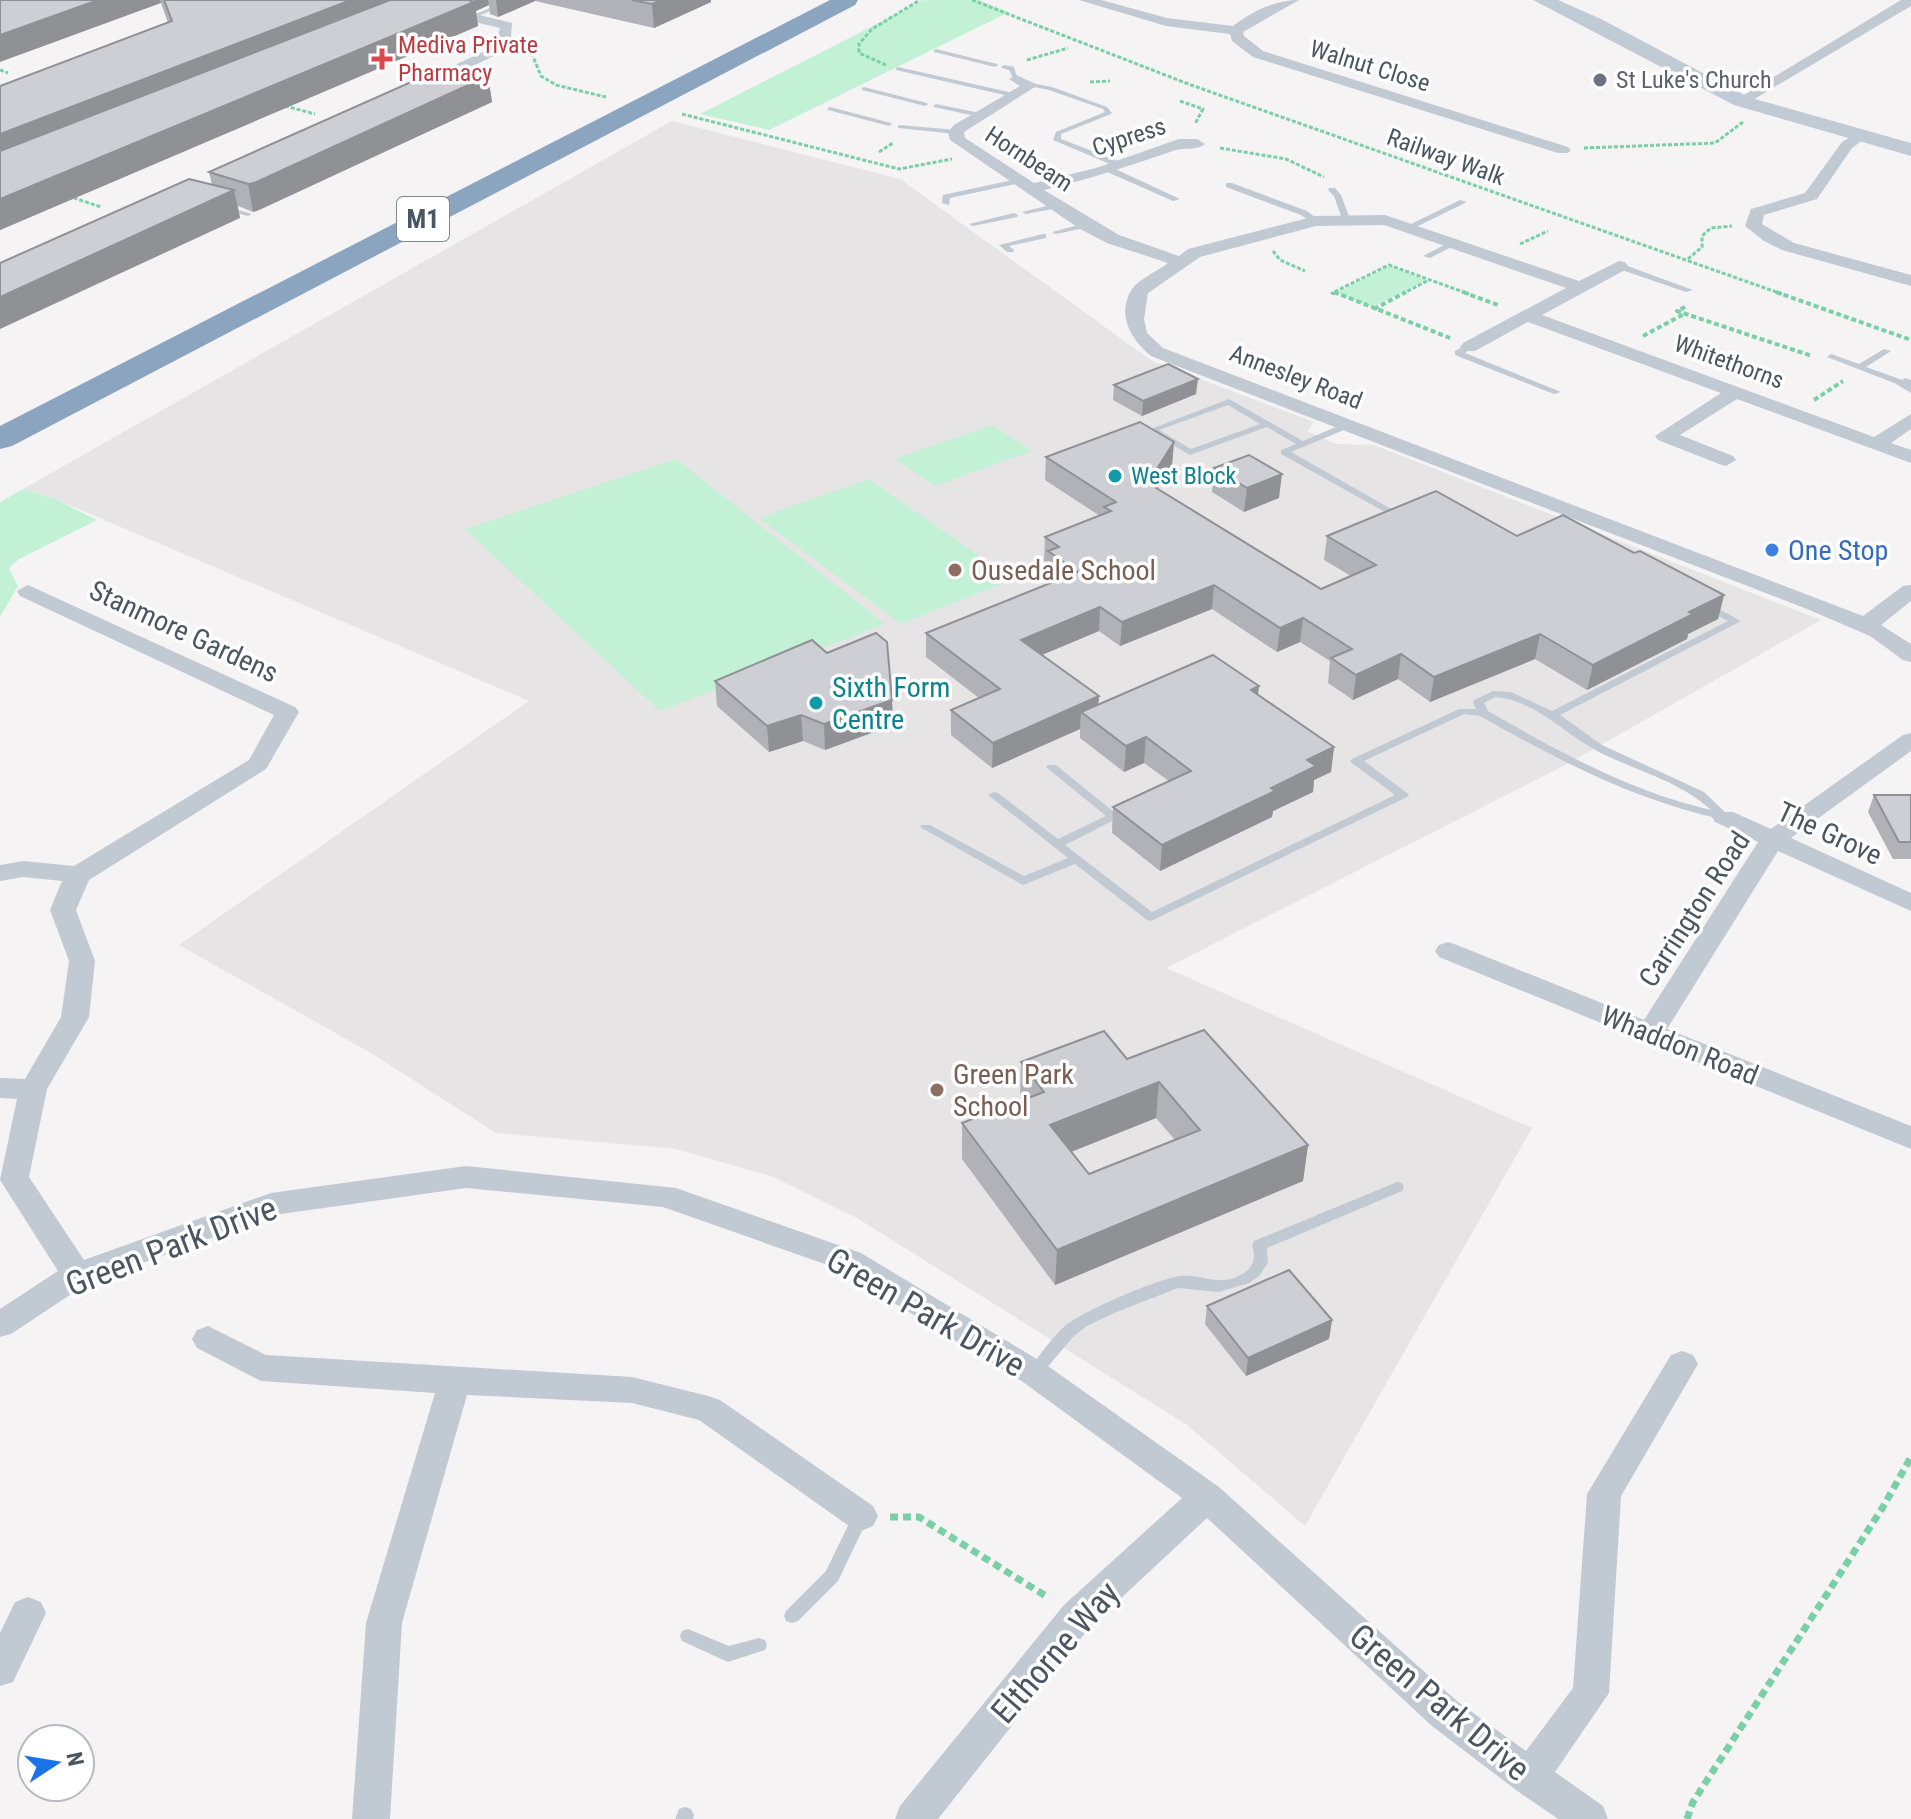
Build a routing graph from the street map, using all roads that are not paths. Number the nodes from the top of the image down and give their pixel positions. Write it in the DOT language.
graph roads {
  1 [pos="801,0"];
  2 [pos="847,0"];
  3 [pos="1292,0"];
  4 [pos="1542,0"];
  5 [pos="1911,0"];
  6 [pos="1093,1"];
  7 [pos="416,4"];
  8 [pos="504,4"];
  9 [pos="474,16"];
  10 [pos="1236,31"];
  11 [pos="936,51"];
  12 [pos="995,65"];
  13 [pos="898,69"];
  14 [pos="1016,80"];
  15 [pos="433,81"];
  16 [pos="463,88"];
  17 [pos="864,89"];
  18 [pos="410,91"];
  19 [pos="1741,101"];
  20 [pos="925,104"];
  21 [pos="936,106"];
  22 [pos="830,109"];
  23 [pos="980,115"];
  24 [pos="889,124"];
  25 [pos="900,127"];
  26 [pos="956,132"];
  27 [pos="1859,137"];
  28 [pos="1197,144"];
  29 [pos="1563,150"];
  30 [pos="1911,150"];
  31 [pos="1114,167"];
  32 [pos="1023,185"];
  33 [pos="1229,185"];
  34 [pos="1332,190"];
  35 [pos="1176,199"];
  36 [pos="1463,202"];
  37 [pos="946,203"];
  38 [pos="220,206"];
  39 [pos="1055,206"];
  40 [pos="1026,212"];
  41 [pos="248,214"];
  42 [pos="1014,215"];
  43 [pos="1346,219"];
  44 [pos="1316,221"];
  45 [pos="973,224"];
  46 [pos="1086,225"];
  47 [pos="1409,227"];
  48 [pos="1056,232"];
  49 [pos="1043,236"];
  50 [pos="1455,243"];
  51 [pos="1010,250"];
  52 [pos="295,256"];
  53 [pos="1427,256"];
  54 [pos="1178,261"];
  55 [pos="1619,266"];
  56 [pos="1911,281"];
  57 [pos="1577,286"];
  58 [pos="1689,290"];
  59 [pos="1528,316"];
  60 [pos="1469,347"];
  61 [pos="1887,351"];
  62 [pos="1831,357"];
  63 [pos="1860,369"];
  64 [pos="1908,385"];
  65 [pos="1557,392"];
  66 [pos="1736,392"];
  67 [pos="1911,420"];
  68 [pos="1268,424"];
  69 [pos="1348,425"];
  70 [pos="0,439"];
  71 [pos="1303,444"];
  72 [pos="1877,444"];
  73 [pos="1911,457"];
  74 [pos="1726,460"];
  75 [pos="1388,510"];
  76 [pos="28,591"];
  77 [pos="1911,591"];
  78 [pos="1699,601"];
  79 [pos="1866,625"];
  80 [pos="1911,655"];
  81 [pos="1483,713"];
  82 [pos="1552,715"];
  83 [pos="1911,740"];
  84 [pos="1052,767"];
  85 [pos="994,795"];
  86 [pos="1724,817"];
  87 [pos="926,827"];
  88 [pos="1773,839"];
  89 [pos="1057,844"];
  90 [pos="1076,859"];
  91 [pos="0,873"];
  92 [pos="78,875"];
  93 [pos="1911,903"];
  94 [pos="1448,951"];
  95 [pos="1650,1033"];
  96 [pos="0,1088"];
  97 [pos="33,1089"];
  98 [pos="1911,1138"];
  99 [pos="1397,1187"];
  100 [pos="77,1275"];
  101 [pos="0,1325"];
  102 [pos="208,1339"];
  103 [pos="1682,1364"];
  104 [pos="1034,1373"];
  105 [pos="455,1381"];
  106 [pos="1207,1497"];
  107 [pos="861,1516"];
  108 [pos="28,1613"];
  109 [pos="792,1616"];
  110 [pos="688,1636"];
  111 [pos="759,1645"];
  112 [pos="0,1670"];
  113 [pos="1529,1777"];
  114 [pos="371,1819"];
  115 [pos="914,1819"];
  116 [pos="1589,1819"];
  1 -- 52 [label="highway, M1"];
  2 -- 70 [label="highway, M1"];
  3 -- 10 [label="street, Walnut Close"];
  4 -- 19 [label="street"];
  5 -- 19 [label="street"];
  6 -- 10 [label="street"];
  7 -- 9 [label="street"];
  8 -- 9 [label="lane"];
  9 -- 15 [label="street"];
  10 -- 29 [label="street, Walnut Close"];
  11 -- 12 [label="lane"];
  13 -- 14 [label="lane"];
  14 -- 23 [label="street, Hornbeam"];
  14 -- 31 [label="lane"];
  15 -- 16 [label="street"];
  15 -- 18 [label="street"];
  17 -- 20 [label="lane"];
  19 -- 27 [label="street"];
  21 -- 23 [label="lane"];
  22 -- 24 [label="lane"];
  23 -- 26 [label="street, Hornbeam"];
  25 -- 26 [label="lane"];
  26 -- 32 [label="street, Hornbeam"];
  27 -- 30 [label="street"];
  27 -- 56 [label="street"];
  28 -- 31 [label="street, Cypress"];
  31 -- 32 [label="street, Cypress"];
  31 -- 35 [label="lane"];
  32 -- 37 [label="lane"];
  32 -- 39 [label="street, Hornbeam"];
  33 -- 44 [label="lane"];
  34 -- 43 [label="lane"];
  36 -- 47 [label="lane"];
  38 -- 41 [label="lane"];
  39 -- 40 [label="lane"];
  39 -- 46 [label="street, Hornbeam"];
  42 -- 45 [label="lane"];
  43 -- 44 [label="street, Annesley Road"];
  43 -- 47 [label="street, Annesley Road"];
  44 -- 54 [label="street, Annesley Road"];
  46 -- 48 [label="lane"];
  46 -- 54 [label="street, Hornbeam"];
  47 -- 50 [label="street, Annesley Road"];
  49 -- 51 [label="lane"];
  50 -- 53 [label="lane"];
  50 -- 57 [label="street, Annesley Road"];
  54 -- 69 [label="street, Annesley Road"];
  55 -- 57 [label="street"];
  55 -- 58 [label="lane"];
  57 -- 59 [label="street"];
  59 -- 60 [label="street"];
  59 -- 66 [label="street, Whitethorns"];
  60 -- 65 [label="lane"];
  61 -- 63 [label="lane"];
  62 -- 63 [label="lane"];
  63 -- 64 [label="lane"];
  66 -- 72 [label="street, Whitethorns"];
  66 -- 74 [label="street"];
  67 -- 72 [label="street"];
  68 -- 68 [label="lane"];
  68 -- 71 [label="lane"];
  69 -- 71 [label="lane"];
  69 -- 79 [label="street, Annesley Road"];
  71 -- 75 [label="lane"];
  72 -- 73 [label="street, Whitethorns"];
  76 -- 92 [label="street, Stanmore Gardens"];
  77 -- 79 [label="street"];
  78 -- 82 [label="lane"];
  79 -- 80 [label="street, Annesley Road"];
  81 -- 82 [label="lane"];
  81 -- 86 [label="lane"];
  81 -- 90 [label="lane"];
  82 -- 86 [label="lane"];
  83 -- 88 [label="street, Carrington Road"];
  84 -- 89 [label="lane"];
  85 -- 89 [label="lane"];
  86 -- 88 [label="street, The Grove"];
  87 -- 90 [label="lane"];
  88 -- 93 [label="street, The Grove"];
  88 -- 95 [label="street, Carrington Road"];
  89 -- 90 [label="lane"];
  91 -- 92 [label="street"];
  92 -- 97 [label="street"];
  94 -- 95 [label="street, Whaddon Road"];
  95 -- 98 [label="street, Whaddon Road"];
  96 -- 97 [label="street"];
  97 -- 100 [label="street"];
  99 -- 104 [label="lane"];
  100 -- 101 [label="street, Green Park Drive"];
  100 -- 104 [label="street, Green Park Drive"];
  102 -- 105 [label="street"];
  103 -- 113 [label="street"];
  104 -- 106 [label="street, Green Park Drive"];
  105 -- 107 [label="street"];
  105 -- 114 [label="street"];
  106 -- 113 [label="street, Green Park Drive"];
  106 -- 115 [label="street, Elthorne Way"];
  107 -- 109 [label="lane"];
  108 -- 112 [label="street"];
  110 -- 111 [label="lane"];
  113 -- 116 [label="street, Green Park Drive"];
}
